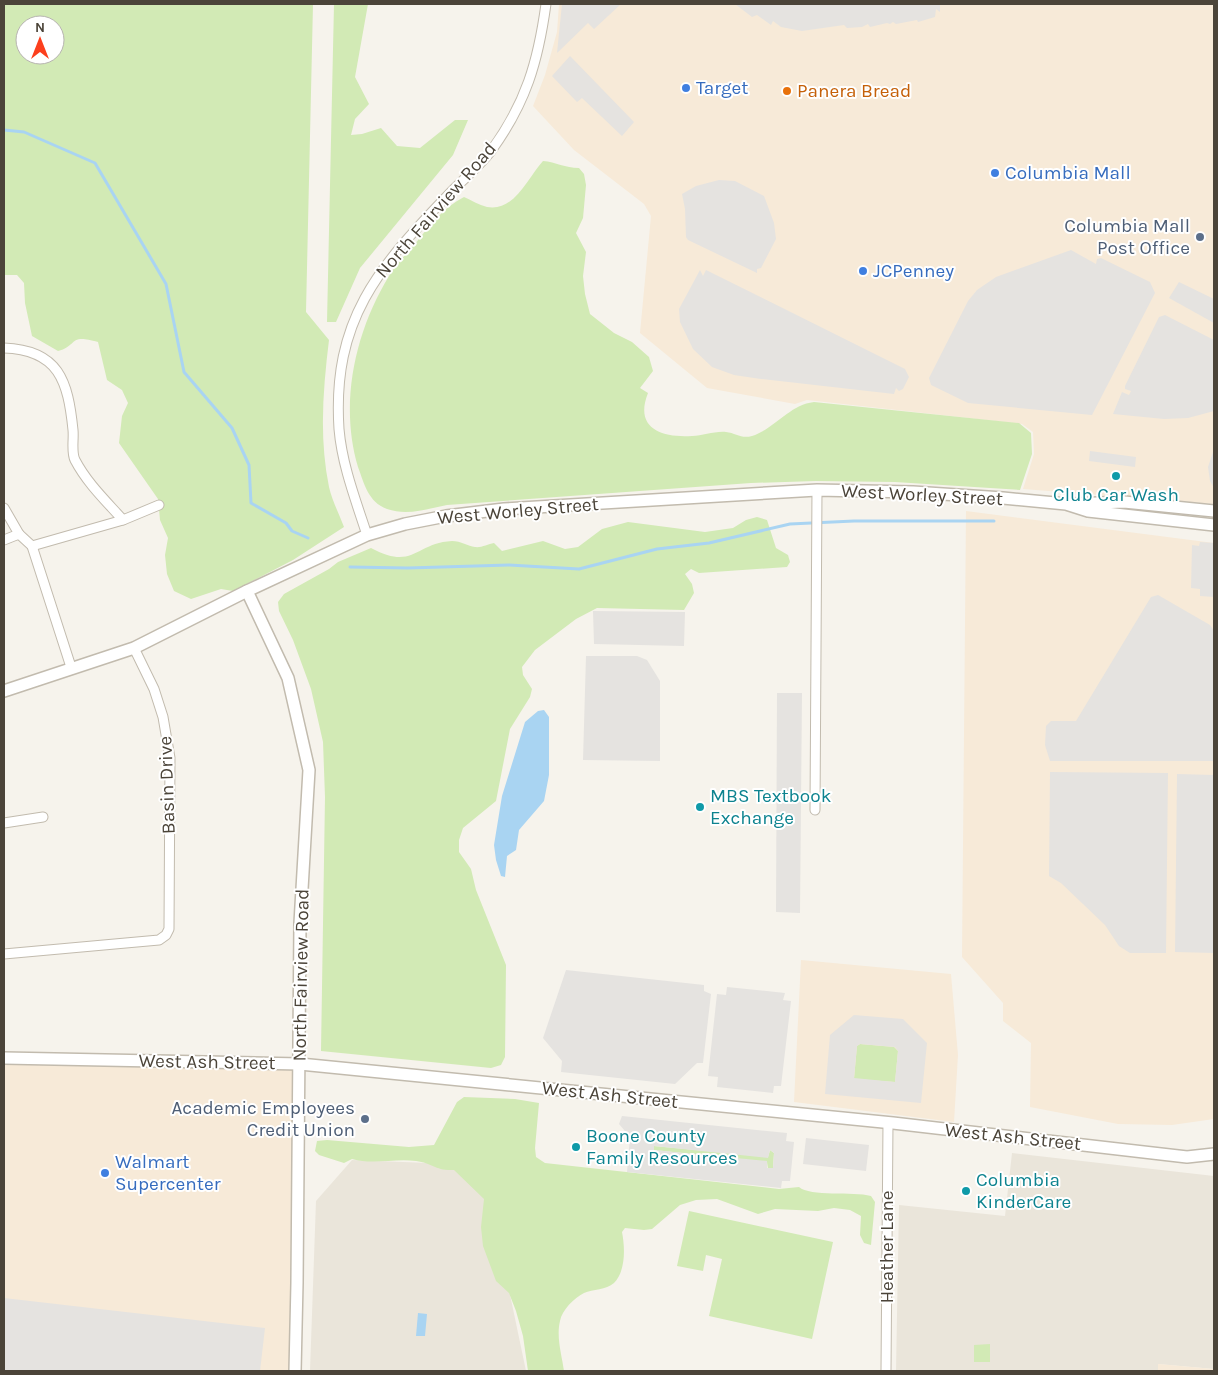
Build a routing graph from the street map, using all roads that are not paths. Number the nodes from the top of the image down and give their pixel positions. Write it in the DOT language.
graph roads {
  1 [pos="546,4"];
  2 [pos="4,348"];
  3 [pos="817,490"];
  4 [pos="1066,504"];
  5 [pos="159,505"];
  6 [pos="4,508"];
  7 [pos="1214,511"];
  8 [pos="123,520"];
  9 [pos="1214,525"];
  10 [pos="19,534"];
  11 [pos="367,535"];
  12 [pos="4,540"];
  13 [pos="32,546"];
  14 [pos="247,592"];
  15 [pos="134,648"];
  16 [pos="71,668"];
  17 [pos="4,691"];
  18 [pos="815,810"];
  19 [pos="43,817"];
  20 [pos="4,823"];
  21 [pos="4,954"];
  22 [pos="4,1058"];
  23 [pos="300,1064"];
  24 [pos="888,1123"];
  25 [pos="1214,1154"];
  26 [pos="295,1371"];
  27 [pos="886,1371"];
  1 -- 11 [label="street, North Fairview Road"];
  2 -- 8 [label="street"];
  3 -- 4 [label="street, West Worley Street"];
  3 -- 11 [label="street, West Worley Street"];
  3 -- 18 [label="street"];
  4 -- 7 [label="street, West Worley Street"];
  4 -- 9 [label="street, West Worley Street"];
  5 -- 8 [label="street"];
  6 -- 10 [label="street"];
  8 -- 13 [label="street"];
  10 -- 12 [label="street"];
  10 -- 13 [label="street"];
  11 -- 14 [label="street, West Worley Street"];
  13 -- 16 [label="street"];
  14 -- 15 [label="street, West Worley Street"];
  14 -- 23 [label="street, North Fairview Road"];
  15 -- 16 [label="street, West Worley Street"];
  15 -- 21 [label="street, Basin Drive"];
  16 -- 17 [label="street, West Worley Street"];
  19 -- 20 [label="street"];
  22 -- 23 [label="street, West Ash Street"];
  23 -- 24 [label="street, West Ash Street"];
  23 -- 26 [label="street, North Fairview Road"];
  24 -- 25 [label="street, West Ash Street"];
  24 -- 27 [label="street, Heather Lane"];
}
